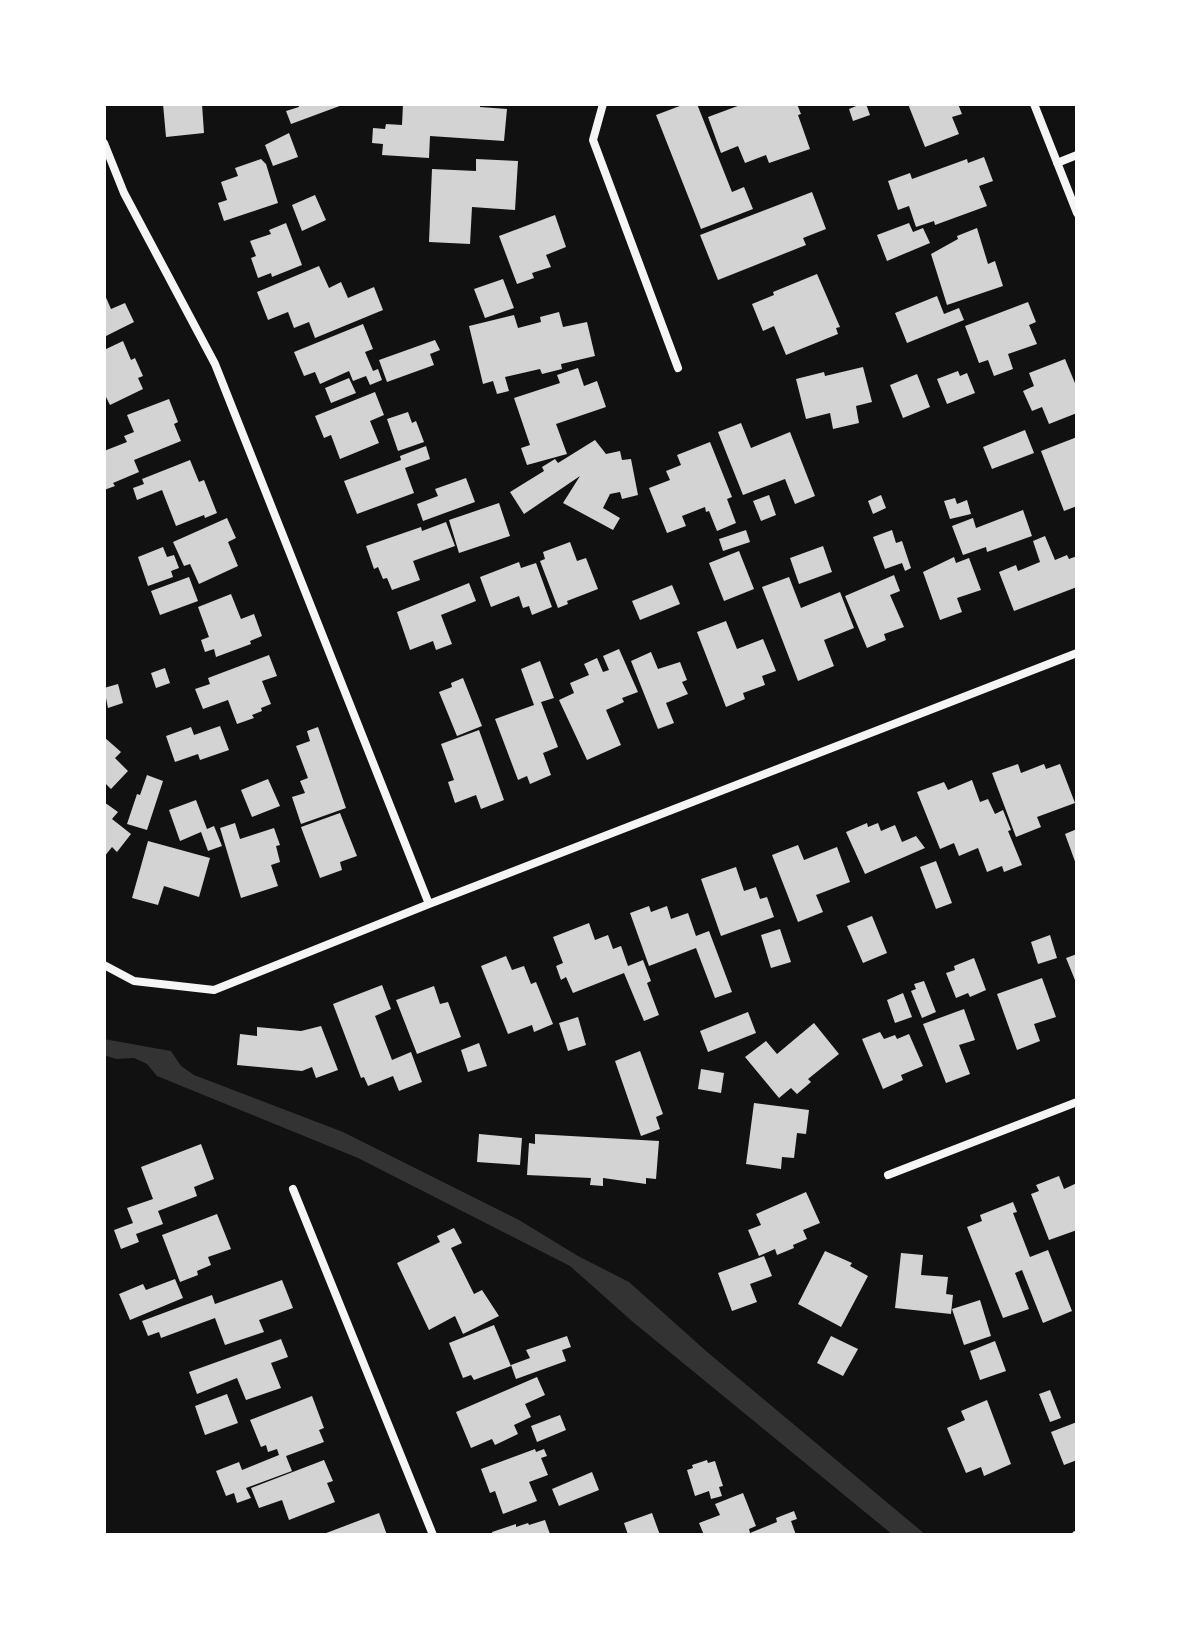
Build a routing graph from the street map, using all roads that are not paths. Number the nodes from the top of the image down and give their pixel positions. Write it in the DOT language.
graph roads {
  1 [pos="603,104"];
  2 [pos="1034,104"];
  3 [pos="104,143"];
  4 [pos="1077,155"];
  5 [pos="1057,163"];
  6 [pos="1077,213"];
  7 [pos="678,368"];
  8 [pos="1077,653"];
  9 [pos="429,904"];
  10 [pos="104,965"];
  11 [pos="1077,1102"];
  12 [pos="888,1175"];
  13 [pos="293,1189"];
  14 [pos="433,1535"];
  1 -- 7 [label="street"];
  2 -- 5 [label="street"];
  3 -- 9 [label="street"];
  4 -- 5 [label="street"];
  5 -- 6 [label="street"];
  8 -- 9 [label="street"];
  9 -- 10 [label="street"];
  11 -- 12 [label="street"];
  13 -- 14 [label="street"];
}
